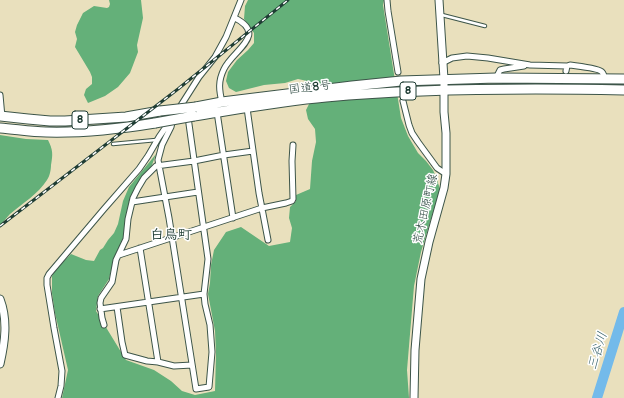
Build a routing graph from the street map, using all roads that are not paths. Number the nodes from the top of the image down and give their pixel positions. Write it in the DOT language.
graph roads {
  1 [pos="241,0"];
  2 [pos="387,0"];
  3 [pos="439,0"];
  4 [pos="439,15"];
  5 [pos="234,18"];
  6 [pos="485,26"];
  7 [pos="442,63"];
  8 [pos="530,65"];
  9 [pos="398,72"];
  10 [pos="496,78"];
  11 [pos="604,78"];
  12 [pos="444,79"];
  13 [pos="624,79"];
  14 [pos="444,90"];
  15 [pos="624,90"];
  16 [pos="0,95"];
  17 [pos="404,100"];
  18 [pos="222,102"];
  19 [pos="247,108"];
  20 [pos="217,112"];
  21 [pos="193,113"];
  22 [pos="173,118"];
  23 [pos="0,119"];
  24 [pos="0,128"];
  25 [pos="157,140"];
  26 [pos="113,144"];
  27 [pos="293,145"];
  28 [pos="253,150"];
  29 [pos="224,155"];
  30 [pos="194,161"];
  31 [pos="159,165"];
  32 [pos="446,174"];
  33 [pos="198,192"];
  34 [pos="165,198"];
  35 [pos="132,202"];
  36 [pos="262,208"];
  37 [pos="233,218"];
  38 [pos="204,227"];
  39 [pos="172,237"];
  40 [pos="268,240"];
  41 [pos="140,248"];
  42 [pos="119,255"];
  43 [pos="204,294"];
  44 [pos="181,298"];
  45 [pos="0,299"];
  46 [pos="149,303"];
  47 [pos="117,307"];
  48 [pos="100,309"];
  49 [pos="104,325"];
  50 [pos="158,362"];
  51 [pos="0,364"];
  52 [pos="192,365"];
  53 [pos="58,398"];
  54 [pos="414,398"];
  1 -- 5 [label="street"];
  2 -- 9 [label="street"];
  3 -- 4 [label="main road, 荒木田原町線"];
  4 -- 6 [label="lane"];
  4 -- 7 [label="main road, 荒木田原町線"];
  5 -- 18 [label="street"];
  5 -- 22 [label="street"];
  7 -- 8 [label="street"];
  7 -- 12 [label="main road, 荒木田原町線"];
  8 -- 10 [label="street"];
  8 -- 11 [label="street"];
  10 -- 11 [label="highway, 国道8号 / 8"];
  10 -- 12 [label="highway, 国道8号 / 8"];
  11 -- 13 [label="highway, 国道8号 / 8"];
  12 -- 14 [label="main road, 荒木田原町線"];
  12 -- 18 [label="highway, 国道8号 / 8"];
  14 -- 15 [label="highway, 国道8号 / 8"];
  14 -- 19 [label="highway, 国道8号 / 8"];
  14 -- 32 [label="main road, 荒木田原町線"];
  16 -- 23 [label="street"];
  17 -- 32 [label="street"];
  18 -- 21 [label="highway, 国道8号 / 8"];
  19 -- 20 [label="highway, 国道8号 / 8"];
  19 -- 28 [label="street"];
  20 -- 21 [label="highway, 国道8号 / 8"];
  20 -- 29 [label="street"];
  21 -- 23 [label="highway, 国道8号 / 8, bridge"];
  21 -- 24 [label="highway, 国道8号 / 8, bridge"];
  21 -- 30 [label="street"];
  22 -- 25 [label="street"];
  22 -- 31 [label="street"];
  25 -- 26 [label="lane"];
  25 -- 53 [label="street"];
  27 -- 36 [label="street"];
  28 -- 29 [label="street"];
  28 -- 36 [label="street"];
  29 -- 30 [label="street"];
  29 -- 37 [label="street"];
  30 -- 31 [label="street"];
  30 -- 33 [label="street"];
  31 -- 34 [label="street"];
  31 -- 35 [label="street"];
  32 -- 54 [label="main road, 荒木田原町線"];
  33 -- 34 [label="street"];
  33 -- 38 [label="street"];
  34 -- 35 [label="street"];
  34 -- 39 [label="street"];
  35 -- 42 [label="street"];
  36 -- 37 [label="street"];
  36 -- 40 [label="street"];
  37 -- 38 [label="street"];
  38 -- 39 [label="street"];
  38 -- 43 [label="street"];
  39 -- 41 [label="street"];
  39 -- 44 [label="street"];
  41 -- 42 [label="street"];
  41 -- 46 [label="street"];
  42 -- 48 [label="street"];
  43 -- 44 [label="street"];
  43 -- 52 [label="street"];
  44 -- 46 [label="street"];
  44 -- 52 [label="street"];
  45 -- 51 [label="main road"];
  46 -- 47 [label="street"];
  46 -- 50 [label="street"];
  47 -- 48 [label="street"];
  47 -- 50 [label="street"];
  48 -- 49 [label="street"];
  50 -- 52 [label="street"];
}
